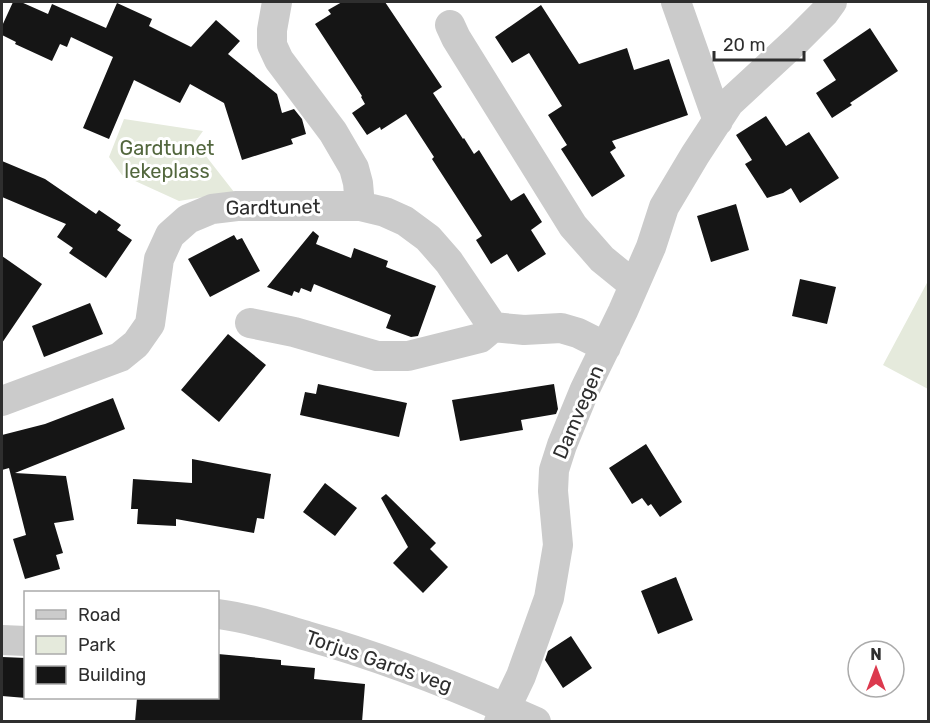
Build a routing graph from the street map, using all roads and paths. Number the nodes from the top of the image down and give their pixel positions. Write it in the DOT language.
graph roads {
  1 [pos="277,2"];
  2 [pos="676,2"];
  3 [pos="832,2"];
  4 [pos="450,25"];
  5 [pos="718,121"];
  6 [pos="360,206"];
  7 [pos="634,285"];
  8 [pos="250,323"];
  9 [pos="493,327"];
  10 [pos="606,347"];
  11 [pos="2,401"];
  12 [pos="219,614"];
  13 [pos="2,640"];
  14 [pos="24,641"];
  15 [pos="503,715"];
  16 [pos="536,722"];
  1 -- 6 [label="street"];
  2 -- 5 [label="street"];
  3 -- 5 [label="street, Damvegen"];
  4 -- 7 [label="street"];
  5 -- 7 [label="street, Damvegen"];
  6 -- 9 [label="street, Gardtunet"];
  6 -- 11 [label="street, Gardtunet"];
  7 -- 10 [label="street, Damvegen"];
  8 -- 9 [label="street"];
  9 -- 10 [label="street"];
  10 -- 15 [label="street, Damvegen"];
  12 -- 15 [label="street, Torjus Gards veg"];
  13 -- 14 [label="street"];
  15 -- 16 [label="street, Torjus Gards veg"];
}
